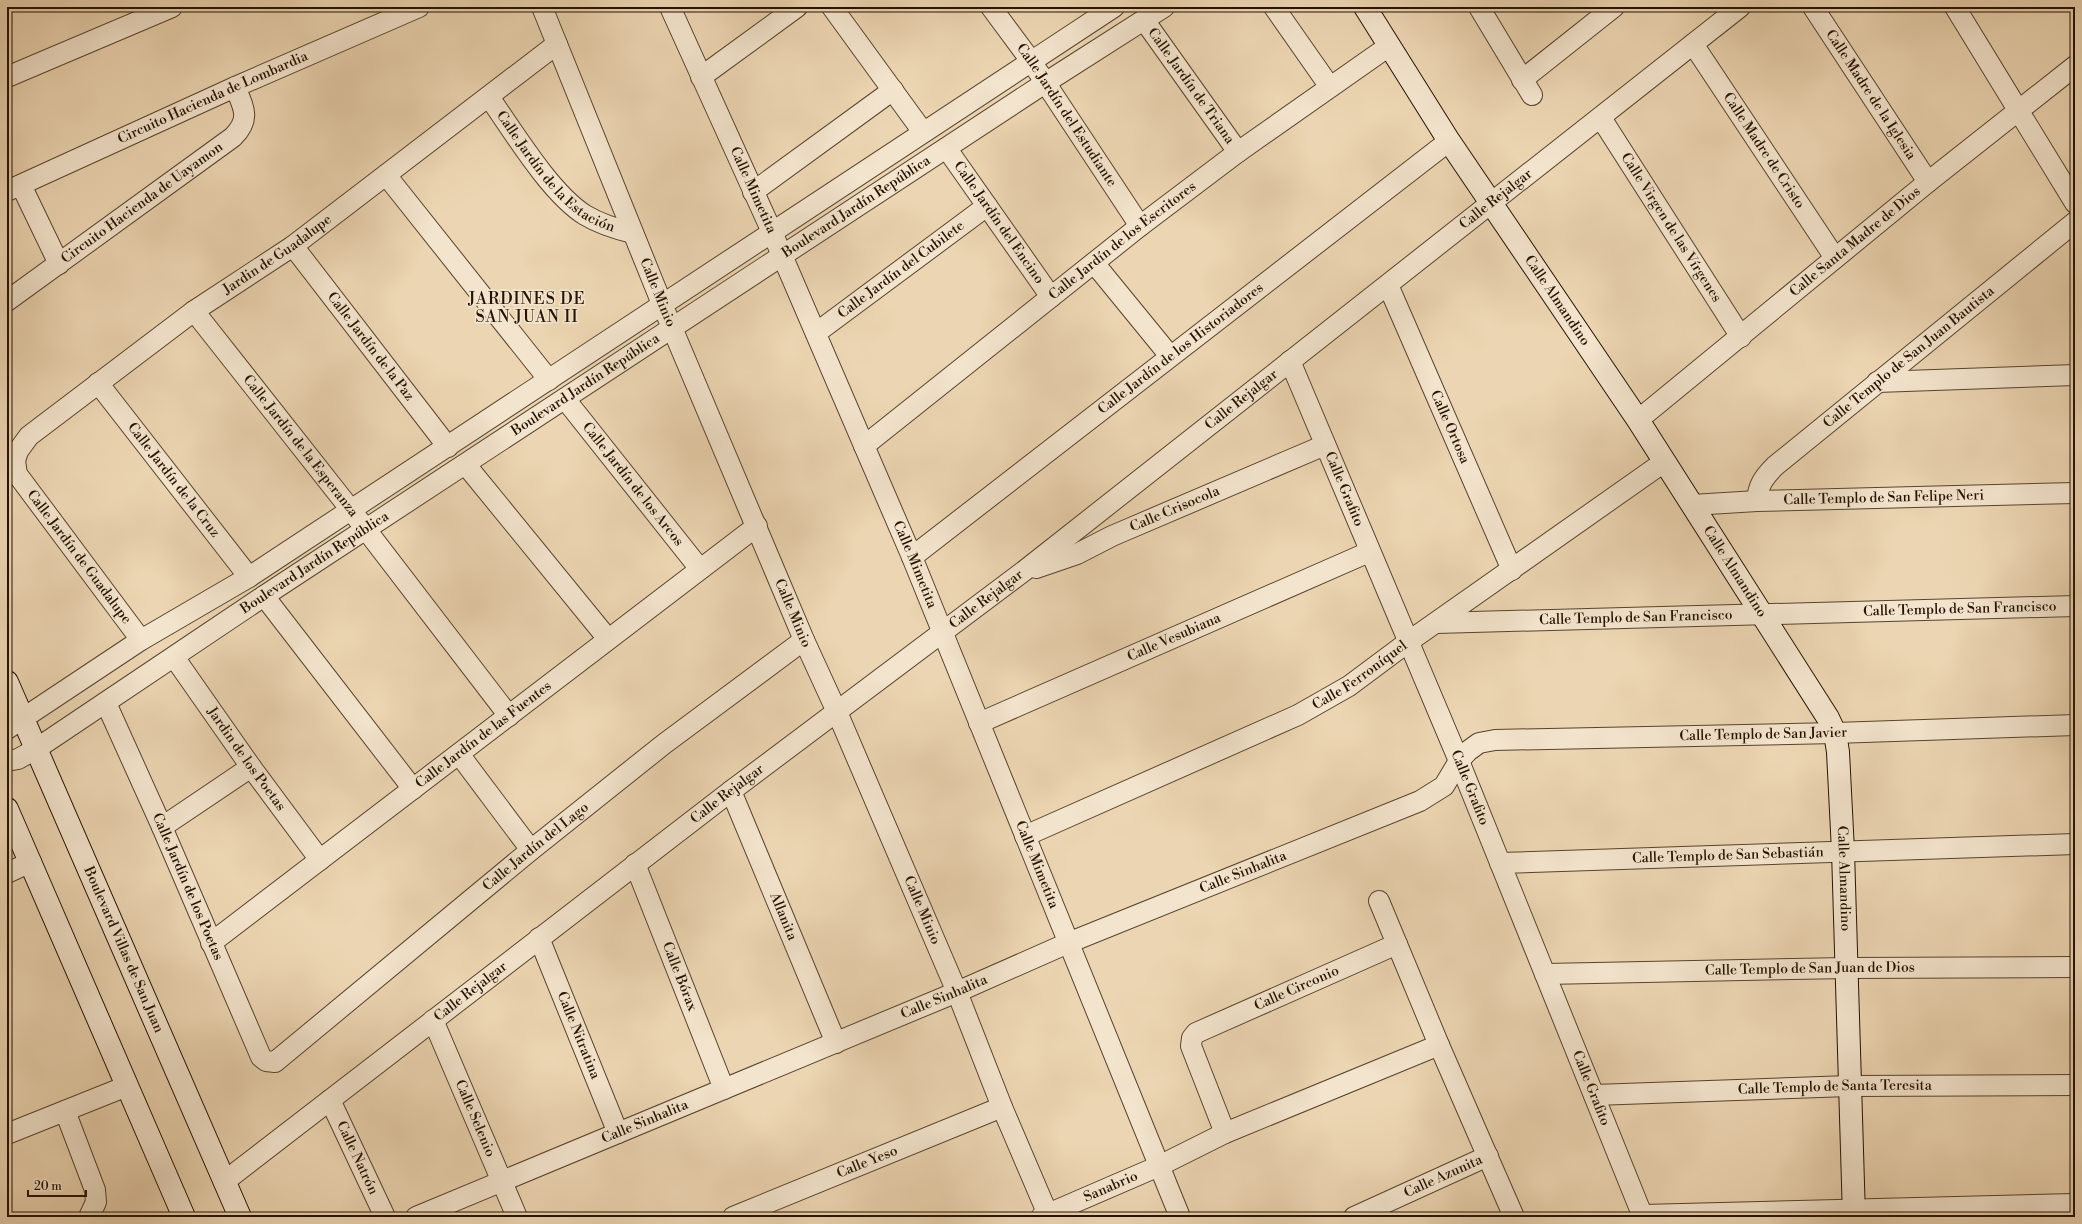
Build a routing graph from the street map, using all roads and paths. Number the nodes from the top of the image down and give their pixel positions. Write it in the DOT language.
graph roads {
  1 [pos="172,7"];
  2 [pos="419,7"];
  3 [pos="542,7"];
  4 [pos="670,7"];
  5 [pos="797,7"];
  6 [pos="832,7"];
  7 [pos="991,7"];
  8 [pos="1114,7"];
  9 [pos="1164,7"];
  10 [pos="1274,7"];
  11 [pos="1366,7"];
  12 [pos="1479,7"];
  13 [pos="1614,7"];
  14 [pos="1740,7"];
  15 [pos="1813,7"];
  16 [pos="1955,7"];
  17 [pos="1144,20"];
  18 [pos="557,44"];
  19 [pos="1693,44"];
  20 [pos="1389,46"];
  21 [pos="1031,61"];
  22 [pos="2075,66"];
  23 [pos="7,77"];
  24 [pos="701,78"];
  25 [pos="1045,83"];
  26 [pos="235,87"];
  27 [pos="1330,87"];
  28 [pos="893,90"];
  29 [pos="489,97"];
  30 [pos="2019,111"];
  31 [pos="1601,118"];
  32 [pos="923,132"];
  33 [pos="1449,141"];
  34 [pos="947,148"];
  35 [pos="1238,152"];
  36 [pos="386,175"];
  37 [pos="1928,182"];
  38 [pos="14,188"];
  39 [pos="753,192"];
  40 [pos="2075,203"];
  41 [pos="1492,204"];
  42 [pos="988,206"];
  43 [pos="2075,222"];
  44 [pos="1140,226"];
  45 [pos="772,232"];
  46 [pos="633,234"];
  47 [pos="293,246"];
  48 [pos="782,256"];
  49 [pos="1835,258"];
  50 [pos="1094,263"];
  51 [pos="59,264"];
  52 [pos="1388,285"];
  53 [pos="1051,297"];
  54 [pos="7,301"];
  55 [pos="662,304"];
  56 [pos="194,311"];
  57 [pos="673,329"];
  58 [pos="816,333"];
  59 [pos="1741,338"];
  60 [pos="1170,356"];
  61 [pos="1290,361"];
  62 [pos="2075,375"];
  63 [pos="549,380"];
  64 [pos="1877,382"];
  65 [pos="98,383"];
  66 [pos="566,399"];
  67 [pos="1638,420"];
  68 [pos="1325,445"];
  69 [pos="448,446"];
  70 [pos="864,446"];
  71 [pos="1664,462"];
  72 [pos="466,465"];
  73 [pos="17,474"];
  74 [pos="2075,493"];
  75 [pos="1757,501"];
  76 [pos="1692,505"];
  77 [pos="351,510"];
  78 [pos="757,526"];
  79 [pos="366,530"];
  80 [pos="1369,552"];
  81 [pos="912,557"];
  82 [pos="700,569"];
  83 [pos="1512,570"];
  84 [pos="1024,571"];
  85 [pos="249,577"];
  86 [pos="264,596"];
  87 [pos="2075,606"];
  88 [pos="1762,615"];
  89 [pos="1436,622"];
  90 [pos="943,631"];
  91 [pos="608,639"];
  92 [pos="141,640"];
  93 [pos="804,640"];
  94 [pos="1408,642"];
  95 [pos="174,657"];
  96 [pos="7,682"];
  97 [pos="106,703"];
  98 [pos="837,712"];
  99 [pos="509,716"];
  100 [pos="979,723"];
  101 [pos="15,724"];
  102 [pos="2075,725"];
  103 [pos="1835,733"];
  104 [pos="36,749"];
  105 [pos="459,754"];
  106 [pos="7,761"];
  107 [pos="1459,761"];
  108 [pos="252,767"];
  109 [pos="413,789"];
  110 [pos="731,791"];
  111 [pos="7,809"];
  112 [pos="162,827"];
  113 [pos="1025,836"];
  114 [pos="2075,844"];
  115 [pos="531,850"];
  116 [pos="1843,851"];
  117 [pos="320,860"];
  118 [pos="31,862"];
  119 [pos="1500,862"];
  120 [pos="635,864"];
  121 [pos="7,873"];
  122 [pos="1379,901"];
  123 [pos="539,938"];
  124 [pos="211,943"];
  125 [pos="1068,943"];
  126 [pos="1397,944"];
  127 [pos="2075,967"];
  128 [pos="1847,968"];
  129 [pos="1545,974"];
  130 [pos="957,992"];
  131 [pos="433,1020"];
  132 [pos="836,1043"];
  133 [pos="1439,1045"];
  134 [pos="274,1062"];
  135 [pos="2075,1085"];
  136 [pos="127,1086"];
  137 [pos="1849,1086"];
  138 [pos="724,1089"];
  139 [pos="1594,1095"];
  140 [pos="330,1100"];
  141 [pos="1002,1107"];
  142 [pos="65,1111"];
  143 [pos="618,1133"];
  144 [pos="1226,1133"];
  145 [pos="7,1134"];
  146 [pos="1488,1156"];
  147 [pos="1159,1166"];
  148 [pos="224,1181"];
  149 [pos="502,1182"];
  150 [pos="2075,1204"];
  151 [pos="1988,1212"];
  152 [pos="1854,1213"];
  153 [pos="1046,1216"];
  154 [pos="1643,1216"];
  155 [pos="89,1217"];
  156 [pos="184,1217"];
  157 [pos="240,1217"];
  158 [pos="385,1217"];
  159 [pos="416,1217"];
  160 [pos="517,1217"];
  161 [pos="733,1217"];
  162 [pos="1180,1217"];
  163 [pos="1354,1217"];
  164 [pos="1514,1217"];
  1 -- 23 [label="street"];
  2 -- 26 [label="street, Circuito Hacienda de Lombardia"];
  3 -- 18 [label="street, Calle Minio"];
  4 -- 24 [label="street, Calle Mimetita"];
  5 -- 24 [label="street"];
  6 -- 28 [label="street"];
  7 -- 21 [label="street, Calle Jardín del Estudiante"];
  8 -- 21 [label="street, Boulevard Jardín República"];
  9 -- 17 [label="street, Boulevard Jardín República"];
  10 -- 27 [label="street"];
  11 -- 20 [label="street, Calle Almandino"];
  12 -- 13 [label="street"];
  14 -- 19 [label="street, Calle Rejalgar"];
  15 -- 37 [label="street, Calle Madre de la Iglesia"];
  16 -- 30 [label="street"];
  17 -- 25 [label="street, Boulevard Jardín República"];
  17 -- 35 [label="street, Calle Jardín de Triana"];
  18 -- 29 [label="street, Jardin de Guadalupe"];
  18 -- 46 [label="street, Calle Minio"];
  19 -- 31 [label="street, Calle Rejalgar"];
  19 -- 49 [label="street, Calle Madre de Cristo"];
  20 -- 27 [label="street, Calle Jardín de los Escritores"];
  20 -- 33 [label="street, Calle Almandino"];
  21 -- 25 [label="street, Calle Jardín del Estudiante"];
  21 -- 32 [label="street, Boulevard Jardín República"];
  22 -- 30 [label="street, Calle Santa Madre de Dios"];
  24 -- 39 [label="street, Calle Mimetita"];
  25 -- 34 [label="street, Boulevard Jardín República"];
  25 -- 44 [label="street, Calle Jardín del Estudiante"];
  26 -- 38 [label="street, Circuito Hacienda de Lombardia"];
  26 -- 51 [label="street, Circuito Hacienda de Uayamon"];
  27 -- 35 [label="street, Calle Jardín de los Escritores"];
  28 -- 32 [label="street"];
  28 -- 39 [label="street"];
  29 -- 36 [label="street, Jardin de Guadalupe"];
  29 -- 46 [label="street, Calle Jardín de la Estación"];
  30 -- 37 [label="street, Calle Santa Madre de Dios"];
  30 -- 40 [label="street"];
  31 -- 41 [label="street, Calle Rejalgar"];
  31 -- 59 [label="street, Calle Virgen de las Vírgenes"];
  32 -- 45 [label="street, Boulevard Jardín República"];
  33 -- 41 [label="street, Calle Almandino"];
  33 -- 60 [label="street, Calle Jardín de los Historiadores"];
  34 -- 42 [label="street, Calle Jardín del Encino"];
  34 -- 48 [label="street, Boulevard Jardín República"];
  35 -- 44 [label="street, Calle Jardín de los Escritores"];
  36 -- 47 [label="street, Jardin de Guadalupe"];
  36 -- 63 [label="street"];
  37 -- 49 [label="street, Calle Santa Madre de Dios"];
  38 -- 51 [label="street"];
  39 -- 45 [label="street, Calle Mimetita"];
  41 -- 52 [label="street, Calle Rejalgar"];
  41 -- 67 [label="street, Calle Almandino"];
  42 -- 53 [label="street, Calle Jardín del Encino"];
  42 -- 58 [label="street, Calle Jardín del Cubilete"];
  43 -- 64 [label="street, Calle Templo de San Juan Bautista"];
  44 -- 50 [label="street, Calle Jardín de los Escritores"];
  45 -- 48 [label="street, Calle Mimetita"];
  45 -- 55 [label="street, Boulevard Jardín República"];
  46 -- 55 [label="street, Calle Minio"];
  47 -- 56 [label="street, Jardin de Guadalupe"];
  47 -- 69 [label="street, Calle Jardín de la Paz"];
  48 -- 57 [label="street, Boulevard Jardín República"];
  48 -- 58 [label="street, Calle Mimetita"];
  49 -- 59 [label="street, Calle Santa Madre de Dios"];
  50 -- 53 [label="street, Calle Jardín de los Escritores"];
  50 -- 60 [label="street"];
  51 -- 54 [label="street, Circuito Hacienda de Uayamon"];
  52 -- 61 [label="street, Calle Rejalgar"];
  52 -- 83 [label="street, Calle Ortosa"];
  53 -- 70 [label="street, Calle Jardín de los Escritores"];
  55 -- 57 [label="street, Calle Minio"];
  55 -- 63 [label="street, Boulevard Jardín República"];
  56 -- 65 [label="street, Jardin de Guadalupe"];
  56 -- 77 [label="street, Calle Jardín de la Esperanza"];
  57 -- 66 [label="street, Boulevard Jardín República"];
  57 -- 78 [label="street, Calle Minio"];
  58 -- 70 [label="street, Calle Mimetita"];
  59 -- 67 [label="street, Calle Santa Madre de Dios"];
  60 -- 81 [label="street, Calle Jardín de los Historiadores"];
  61 -- 68 [label="street, Calle Grafito"];
  61 -- 84 [label="street, Calle Rejalgar"];
  62 -- 64 [label="street"];
  63 -- 69 [label="street, Boulevard Jardín República"];
  64 -- 75 [label="street, Calle Templo de San Juan Bautista"];
  65 -- 73 [label="street, Jardin de Guadalupe"];
  65 -- 85 [label="street, Calle Jardín de la Cruz"];
  66 -- 72 [label="street, Boulevard Jardín República"];
  66 -- 82 [label="street, Calle Jardín de los Arcos"];
  67 -- 71 [label="street, Calle Almandino"];
  68 -- 80 [label="street, Calle Grafito"];
  68 -- 84 [label="street, Calle Crisocola"];
  69 -- 77 [label="street, Boulevard Jardín República"];
  70 -- 81 [label="street, Calle Mimetita"];
  71 -- 76 [label="street, Calle Almandino"];
  71 -- 83 [label="street, Calle Ferroníquel"];
  72 -- 79 [label="street, Boulevard Jardín República"];
  72 -- 91 [label="street"];
  73 -- 92 [label="street, Calle Jardín de Guadalupe"];
  74 -- 75 [label="street, Calle Templo de San Felipe Neri"];
  75 -- 76 [label="street, Calle Templo de San Felipe Neri"];
  76 -- 88 [label="street, Calle Almandino"];
  77 -- 79 [label="street, Calle Jardín de la Esperanza"];
  77 -- 85 [label="street, Boulevard Jardín República"];
  78 -- 82 [label="street, Calle Jardín de las Fuentes"];
  78 -- 93 [label="street, Calle Minio"];
  79 -- 86 [label="street, Boulevard Jardín República"];
  79 -- 99 [label="street, Calle Jardín de la Esperanza"];
  80 -- 94 [label="street, Calle Grafito"];
  80 -- 100 [label="street, Calle Vesubiana"];
  81 -- 90 [label="street, Calle Mimetita"];
  82 -- 91 [label="street, Calle Jardín de las Fuentes"];
  83 -- 89 [label="street, Calle Ferroníquel"];
  84 -- 90 [label="street, Calle Rejalgar"];
  85 -- 92 [label="street, Boulevard Jardín República"];
  86 -- 95 [label="street, Boulevard Jardín República"];
  86 -- 109 [label="street"];
  87 -- 88 [label="street, Calle Templo de San Francisco"];
  88 -- 89 [label="street, Calle Templo de San Francisco"];
  88 -- 103 [label="street, Calle Almandino"];
  89 -- 94 [label="street, Calle Ferroníquel"];
  90 -- 98 [label="street, Calle Rejalgar"];
  90 -- 100 [label="street, Calle Mimetita"];
  91 -- 99 [label="street, Calle Jardín de las Fuentes"];
  92 -- 101 [label="street, Boulevard Jardín República"];
  93 -- 98 [label="street, Calle Minio"];
  93 -- 115 [label="street, Calle Jardín del Lago"];
  94 -- 107 [label="street, Calle Grafito"];
  94 -- 113 [label="street, Calle Ferroníquel"];
  95 -- 97 [label="street, Boulevard Jardín República"];
  95 -- 108 [label="street, Jardin de los Poetas"];
  96 -- 101 [label="street, Boulevard Villas de San Juan"];
  97 -- 104 [label="street, Boulevard Jardín República"];
  97 -- 112 [label="street, Calle Jardín de los Poetas"];
  98 -- 110 [label="street, Calle Rejalgar"];
  98 -- 130 [label="street, Calle Minio"];
  99 -- 105 [label="street, Calle Jardín de las Fuentes"];
  100 -- 113 [label="street, Calle Mimetita"];
  101 -- 104 [label="street, Boulevard Villas de San Juan"];
  102 -- 103 [label="street, Calle Templo de San Javier"];
  103 -- 107 [label="street, Calle Templo de San Javier"];
  103 -- 116 [label="street, Calle Almandino"];
  104 -- 106 [label="street, Boulevard Jardín República"];
  104 -- 148 [label="street, Boulevard Villas de San Juan"];
  105 -- 109 [label="street, Calle Jardín de las Fuentes"];
  105 -- 115 [label="street"];
  107 -- 119 [label="street, Calle Grafito"];
  107 -- 125 [label="street, Calle Sinhalita"];
  108 -- 112 [label="street"];
  108 -- 117 [label="street, Jardin de los Poetas"];
  109 -- 117 [label="street, Calle Jardín de las Fuentes"];
  110 -- 120 [label="street, Calle Rejalgar"];
  110 -- 132 [label="street, Allanita"];
  111 -- 118 [label="street"];
  112 -- 124 [label="street, Calle Jardín de los Poetas"];
  113 -- 125 [label="street, Calle Mimetita"];
  114 -- 116 [label="street, Calle Templo de San Sebastián"];
  115 -- 134 [label="street, Calle Jardín del Lago"];
  116 -- 119 [label="street, Calle Templo de San Sebastián"];
  116 -- 128 [label="street, Calle Almandino"];
  117 -- 124 [label="street, Calle Jardín de las Fuentes"];
  118 -- 121 [label="street"];
  118 -- 136 [label="street"];
  119 -- 129 [label="street, Calle Grafito"];
  120 -- 123 [label="street, Calle Rejalgar"];
  120 -- 138 [label="street, Calle Bórax"];
  122 -- 126 [label="street"];
  123 -- 131 [label="street, Calle Rejalgar"];
  123 -- 143 [label="street, Calle Nitratina"];
  124 -- 134 [label="street, Calle Jardín de los Poetas"];
  125 -- 130 [label="street, Calle Sinhalita"];
  125 -- 147 [label="street, Calle Mimetita"];
  126 -- 133 [label="street"];
  126 -- 144 [label="street, Calle Circonio"];
  127 -- 128 [label="street, Calle Templo de San Juan de Dios"];
  128 -- 129 [label="street, Calle Templo de San Juan de Dios"];
  128 -- 137 [label="street, Calle Almandino"];
  129 -- 139 [label="street, Calle Grafito"];
  130 -- 132 [label="street, Calle Sinhalita"];
  130 -- 141 [label="street, Calle Minio"];
  131 -- 140 [label="street, Calle Rejalgar"];
  131 -- 149 [label="street, Calle Selenio"];
  132 -- 138 [label="street, Calle Sinhalita"];
  133 -- 144 [label="street"];
  133 -- 146 [label="street, Calle Azunita"];
  135 -- 137 [label="street, Calle Templo de Santa Teresita"];
  136 -- 142 [label="street"];
  136 -- 156 [label="street"];
  137 -- 139 [label="street, Calle Templo de Santa Teresita"];
  137 -- 152 [label="street, Calle Almandino"];
  138 -- 143 [label="street, Calle Sinhalita"];
  139 -- 154 [label="street, Calle Grafito"];
  140 -- 148 [label="street, Calle Rejalgar"];
  140 -- 158 [label="street, Calle Natrón"];
  141 -- 153 [label="street, Calle Minio"];
  141 -- 161 [label="street, Calle Yeso"];
  142 -- 145 [label="street"];
  142 -- 155 [label="street"];
  143 -- 149 [label="street, Calle Sinhalita"];
  144 -- 147 [label="street"];
  146 -- 163 [label="street, Calle Azunita"];
  146 -- 164 [label="street, Calle Azunita"];
  147 -- 153 [label="street, Sanabrio"];
  147 -- 162 [label="street, Calle Mimetita"];
  148 -- 157 [label="street, Boulevard Villas de San Juan"];
  149 -- 159 [label="street, Calle Sinhalita"];
  149 -- 160 [label="street, Calle Selenio"];
  150 -- 151 [label="street"];
  151 -- 152 [label="street"];
  152 -- 154 [label="street"];
}
